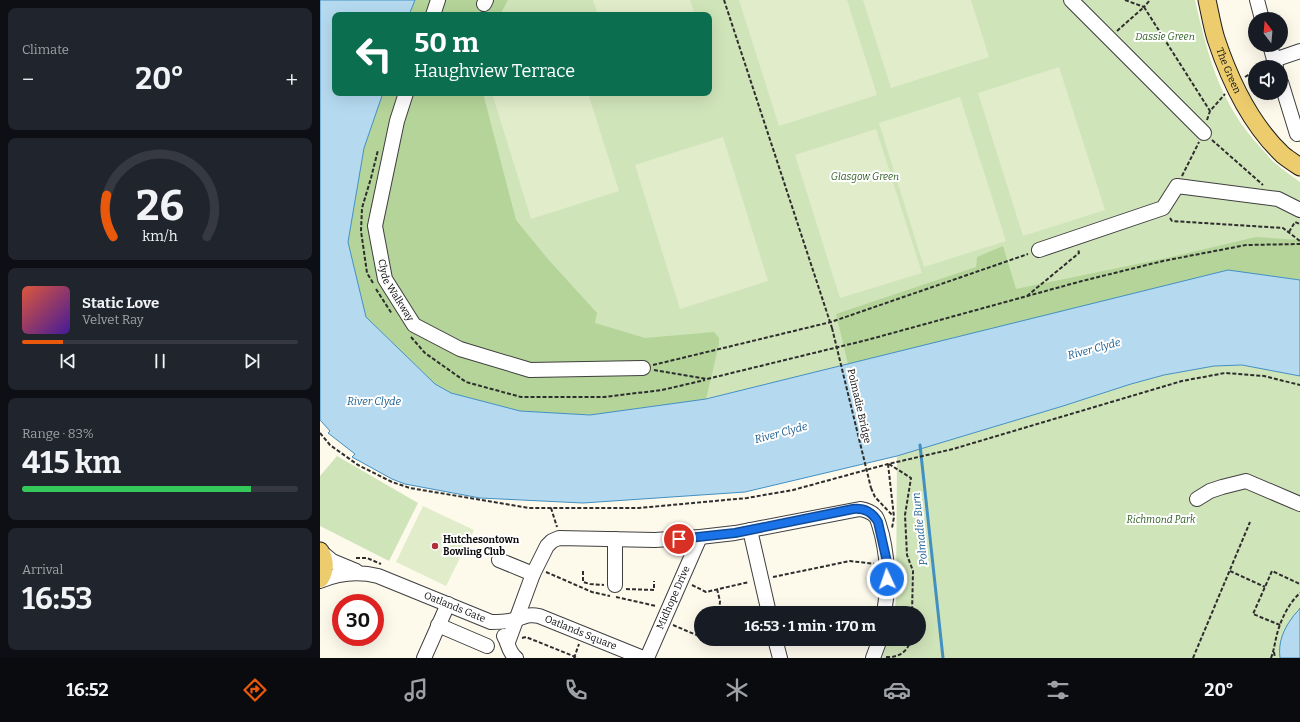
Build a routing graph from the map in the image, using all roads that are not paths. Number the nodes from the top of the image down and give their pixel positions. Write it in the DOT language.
graph roads {
  1 [pos="438,0"];
  2 [pos="1072,0"];
  3 [pos="1207,0"];
  4 [pos="1257,0"];
  5 [pos="434,12"];
  6 [pos="1260,12"];
  7 [pos="1300,51"];
  8 [pos="1283,60"];
  9 [pos="405,96"];
  10 [pos="1287,100"];
  11 [pos="1204,133"];
  12 [pos="1297,134"];
  13 [pos="1300,167"];
  14 [pos="1300,210"];
  15 [pos="1039,250"];
  16 [pos="643,368"];
  17 [pos="1197,499"];
  18 [pos="1300,504"];
  19 [pos="750,530"];
  20 [pos="700,537"];
  21 [pos="615,539"];
  22 [pos="320,551"];
  23 [pos="499,560"];
  24 [pos="534,571"];
  25 [pos="358,572"];
  26 [pos="320,580"];
  27 [pos="615,585"];
  28 [pos="448,604"];
  29 [pos="768,606"];
  30 [pos="885,606"];
  31 [pos="517,619"];
  32 [pos="491,622"];
  33 [pos="438,625"];
  34 [pos="508,642"];
  35 [pos="487,646"];
  36 [pos="777,646"];
  37 [pos="878,646"];
  38 [pos="874,656"];
  39 [pos="424,658"];
  40 [pos="516,658"];
  41 [pos="643,658"];
  42 [pos="647,658"];
  43 [pos="780,658"];
  1 -- 5 [label="street"];
  2 -- 11 [label="street"];
  3 -- 13 [label="main road, The Green"];
  4 -- 6 [label="street"];
  7 -- 8 [label="street"];
  9 -- 16 [label="street, Clyde Walkway"];
  10 -- 12 [label="street"];
  14 -- 15 [label="street"];
  17 -- 18 [label="street"];
  19 -- 20 [label="street"];
  19 -- 29 [label="street"];
  19 -- 30 [label="street"];
  20 -- 21 [label="street"];
  20 -- 42 [label="street, Midhope Drive"];
  21 -- 24 [label="street"];
  21 -- 27 [label="street"];
  22 -- 25 [label="street"];
  22 -- 26 [label="main road"];
  23 -- 24 [label="street"];
  24 -- 31 [label="street"];
  25 -- 26 [label="street"];
  25 -- 28 [label="street, Oatlands Gate"];
  28 -- 32 [label="street, Oatlands Gate"];
  28 -- 33 [label="street"];
  31 -- 32 [label="street, Oatlands Square"];
  31 -- 34 [label="street"];
  31 -- 41 [label="street, Oatlands Square"];
  32 -- 34 [label="street"];
  33 -- 35 [label="street"];
  33 -- 39 [label="street"];
  34 -- 40 [label="street"];
  36 -- 43 [label="street"];
  37 -- 38 [label="street"];
}
